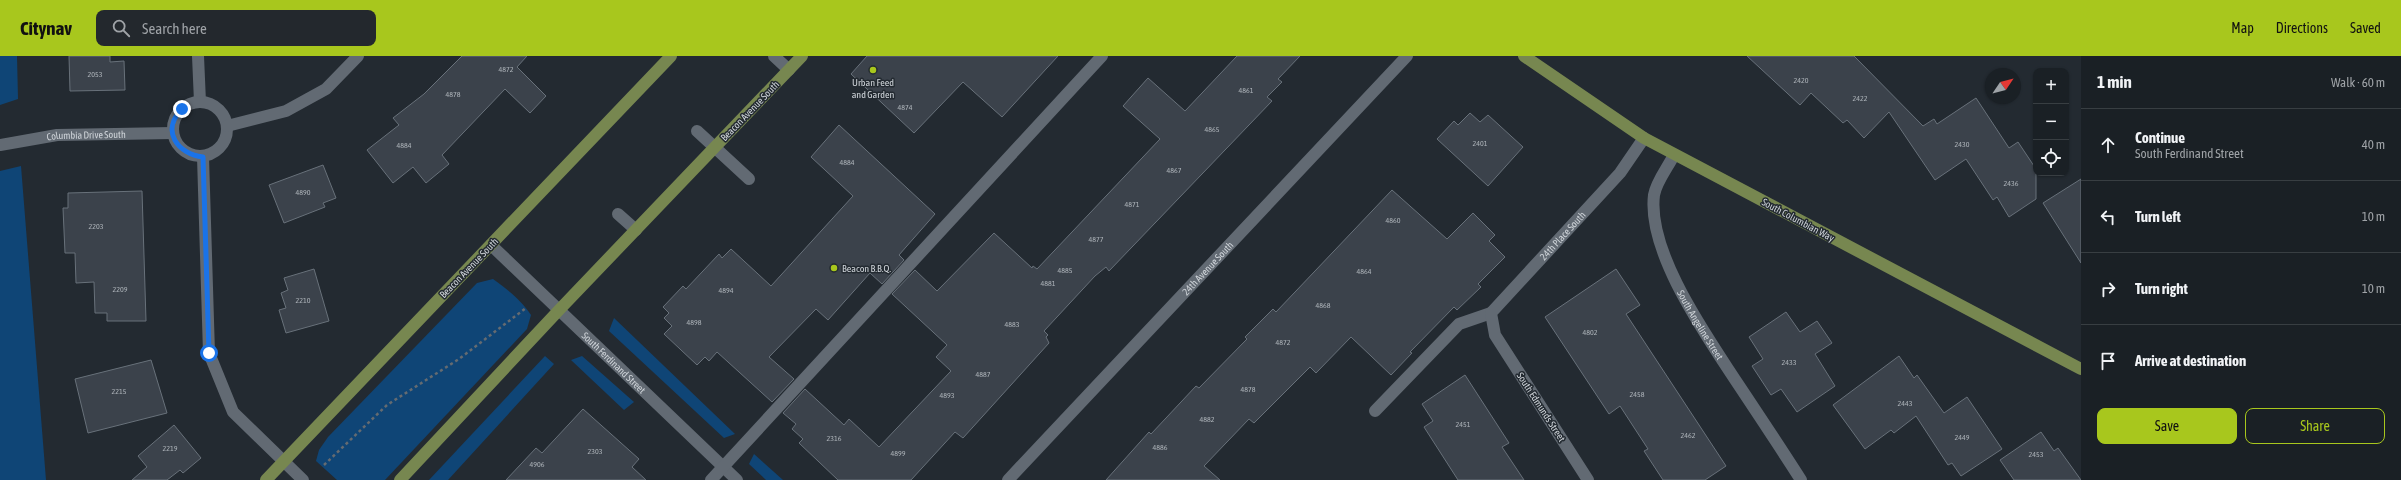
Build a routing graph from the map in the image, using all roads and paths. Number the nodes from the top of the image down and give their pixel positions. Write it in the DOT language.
graph roads {
  1 [pos="198,56"];
  2 [pos="358,56"];
  3 [pos="671,56"];
  4 [pos="774,56"];
  5 [pos="802,56"];
  6 [pos="1102,56"];
  7 [pos="1407,56"];
  8 [pos="1524,56"];
  9 [pos="789,70"];
  10 [pos="200,102"];
  11 [pos="227,126"];
  12 [pos="697,131"];
  13 [pos="173,133"];
  14 [pos="1644,138"];
  15 [pos="0,145"];
  16 [pos="715,148"];
  17 [pos="1674,155"];
  18 [pos="203,157"];
  19 [pos="749,180"];
  20 [pos="618,214"];
  21 [pos="636,230"];
  22 [pos="491,245"];
  23 [pos="526,308"];
  24 [pos="560,309"];
  25 [pos="1491,313"];
  26 [pos="2081,368"];
  27 [pos="1375,411"];
  28 [pos="283,462"];
  29 [pos="324,465"];
  30 [pos="723,467"];
  31 [pos="266,480"];
  32 [pos="303,480"];
  33 [pos="400,480"];
  34 [pos="711,480"];
  35 [pos="737,480"];
  36 [pos="1008,480"];
  37 [pos="1588,480"];
  38 [pos="1801,480"];
  1 -- 10 [label="street"];
  2 -- 11 [label="street"];
  3 -- 22 [label="main road, Beacon Avenue South"];
  4 -- 9 [label="street"];
  5 -- 9 [label="main road, Beacon Avenue South"];
  6 -- 30 [label="street"];
  7 -- 36 [label="street, 24th Avenue South"];
  8 -- 14 [label="main road, South Columbian Way"];
  9 -- 16 [label="main road, Beacon Avenue South"];
  10 -- 11 [label="street"];
  10 -- 13 [label="street"];
  11 -- 18 [label="street"];
  12 -- 16 [label="street"];
  13 -- 15 [label="street, Columbia Drive South"];
  13 -- 18 [label="street"];
  14 -- 17 [label="main road, South Columbian Way"];
  14 -- 25 [label="street, 24th Place South"];
  16 -- 19 [label="street"];
  16 -- 21 [label="main road, Beacon Avenue South"];
  17 -- 26 [label="main road, South Columbian Way"];
  17 -- 38 [label="street, South Angeline Street"];
  18 -- 28 [label="street"];
  20 -- 21 [label="street"];
  21 -- 24 [label="main road, Beacon Avenue South"];
  22 -- 24 [label="street, South Ferdinand Street"];
  22 -- 28 [label="main road, Beacon Avenue South"];
  23 -- 29 [label="path"];
  24 -- 30 [label="street, South Ferdinand Street"];
  24 -- 33 [label="main road, Beacon Avenue South"];
  25 -- 27 [label="street"];
  25 -- 37 [label="street, South Edmunds Street"];
  28 -- 31 [label="main road, Beacon Avenue South"];
  28 -- 32 [label="street"];
  30 -- 34 [label="street"];
  30 -- 35 [label="street, South Ferdinand Street"];
}
